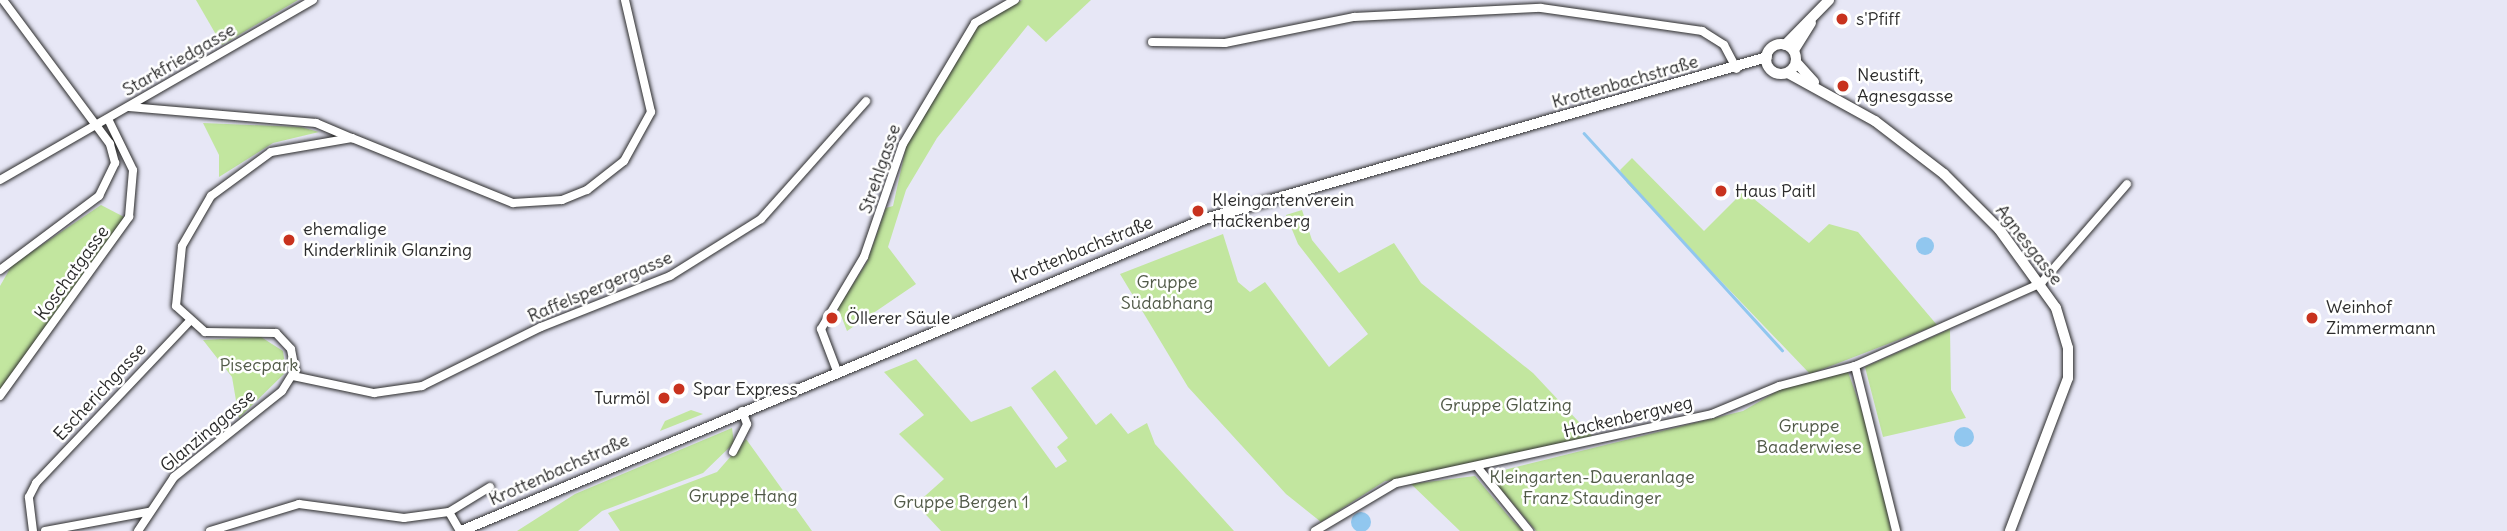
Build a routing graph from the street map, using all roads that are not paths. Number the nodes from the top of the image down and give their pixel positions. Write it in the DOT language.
graph roads {
  1 [pos="3,0"];
  2 [pos="313,0"];
  3 [pos="625,0"];
  4 [pos="1015,0"];
  5 [pos="1829,0"];
  6 [pos="1549,4"];
  7 [pos="1152,42"];
  8 [pos="1789,48"];
  9 [pos="1768,62"];
  10 [pos="1796,62"];
  11 [pos="1738,68"];
  12 [pos="1788,72"];
  13 [pos="1820,86"];
  14 [pos="866,101"];
  15 [pos="129,107"];
  16 [pos="108,119"];
  17 [pos="97,125"];
  18 [pos="352,138"];
  19 [pos="0,180"];
  20 [pos="2127,184"];
  21 [pos="0,270"];
  22 [pos="2041,283"];
  23 [pos="188,323"];
  24 [pos="1855,366"];
  25 [pos="837,371"];
  26 [pos="293,376"];
  27 [pos="0,396"];
  28 [pos="742,411"];
  29 [pos="733,452"];
  30 [pos="1479,470"];
  31 [pos="490,487"];
  32 [pos="148,512"];
  33 [pos="449,512"];
  34 [pos="33,531"];
  35 [pos="45,531"];
  36 [pos="138,531"];
  37 [pos="210,531"];
  38 [pos="461,531"];
  39 [pos="1315,531"];
  40 [pos="1529,531"];
  41 [pos="1896,531"];
  42 [pos="2010,531"];
  1 -- 17 [label="street"];
  2 -- 15 [label="street, Starkfriedgasse"];
  3 -- 18 [label="street"];
  4 -- 25 [label="street, Strehlgasse"];
  5 -- 8 [label="main road"];
  6 -- 7 [label="street"];
  6 -- 11 [label="street"];
  8 -- 9 [label="main road"];
  8 -- 10 [label="main road"];
  9 -- 11 [label="main road, Krottenbachstraße"];
  9 -- 12 [label="main road, Krottenbachstraße"];
  10 -- 12 [label="main road"];
  10 -- 13 [label="street, Agnesgasse"];
  11 -- 25 [label="main road, Krottenbachstraße"];
  12 -- 13 [label="street, Agnesgasse"];
  13 -- 22 [label="street, Agnesgasse"];
  14 -- 26 [label="street, Raffelspergergasse"];
  15 -- 16 [label="street, Starkfriedgasse"];
  15 -- 18 [label="street"];
  16 -- 17 [label="street, Starkfriedgasse"];
  16 -- 27 [label="street, Koschatgasse"];
  17 -- 19 [label="street, Starkfriedgasse"];
  17 -- 21 [label="street"];
  18 -- 23 [label="street"];
  20 -- 22 [label="street"];
  22 -- 24 [label="street, Hackenbergweg"];
  22 -- 42 [label="street, Agnesgasse"];
  23 -- 26 [label="street"];
  23 -- 34 [label="street, Escherichgasse"];
  24 -- 30 [label="street, Hackenbergweg"];
  24 -- 41 [label="street"];
  25 -- 28 [label="main road, Krottenbachstraße"];
  26 -- 32 [label="street, Glanzinggasse"];
  28 -- 29 [label="street"];
  28 -- 38 [label="main road, Krottenbachstraße"];
  30 -- 39 [label="street, Hackenbergweg"];
  30 -- 40 [label="street"];
  31 -- 33 [label="street"];
  32 -- 35 [label="street"];
  32 -- 36 [label="street, Glanzinggasse"];
  33 -- 37 [label="street"];
  33 -- 38 [label="street"];
}
